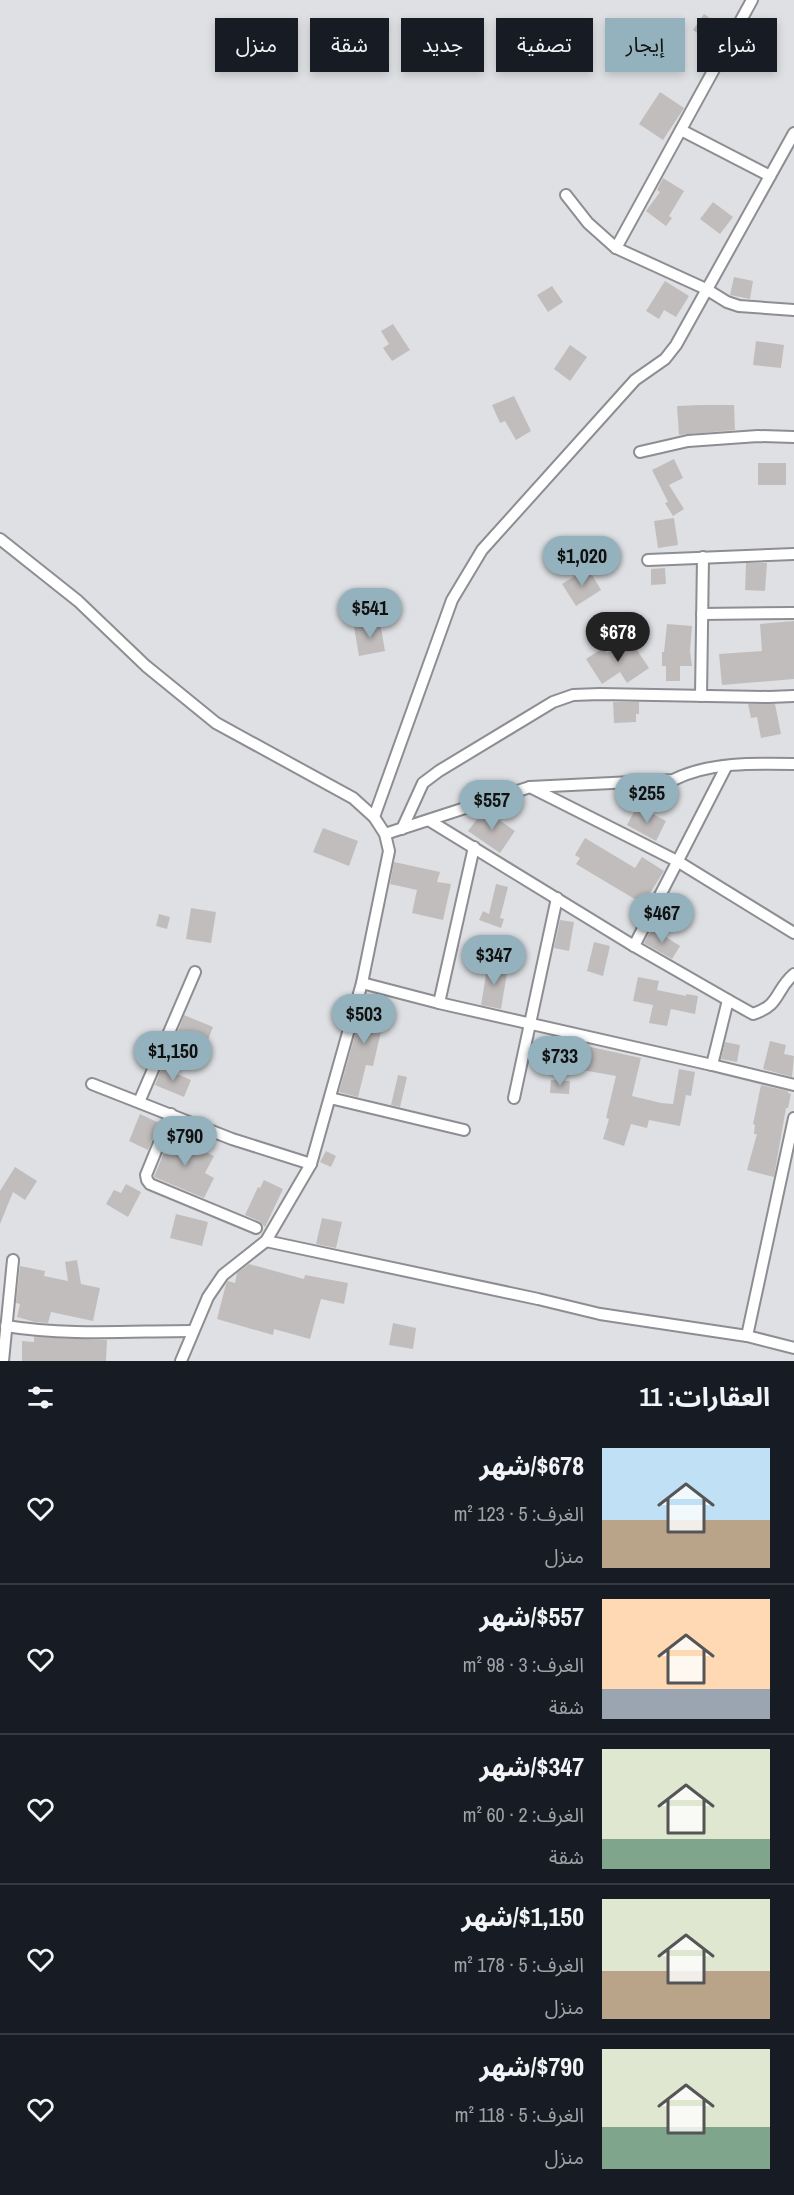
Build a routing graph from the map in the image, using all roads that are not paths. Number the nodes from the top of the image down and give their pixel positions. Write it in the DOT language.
graph roads {
  1 [pos="752,0"];
  2 [pos="681,130"];
  3 [pos="794,133"];
  4 [pos="770,176"];
  5 [pos="566,195"];
  6 [pos="616,248"];
  7 [pos="706,289"];
  8 [pos="794,310"];
  9 [pos="794,437"];
  10 [pos="640,452"];
  11 [pos="0,539"];
  12 [pos="794,554"];
  13 [pos="703,557"];
  14 [pos="648,560"];
  15 [pos="794,613"];
  16 [pos="702,614"];
  17 [pos="701,696"];
  18 [pos="794,696"];
  19 [pos="794,764"];
  20 [pos="726,767"];
  21 [pos="530,787"];
  22 [pos="374,817"];
  23 [pos="430,820"];
  24 [pos="402,829"];
  25 [pos="386,834"];
  26 [pos="474,847"];
  27 [pos="677,861"];
  28 [pos="557,898"];
  29 [pos="794,933"];
  30 [pos="634,946"];
  31 [pos="195,972"];
  32 [pos="794,974"];
  33 [pos="362,983"];
  34 [pos="728,1000"];
  35 [pos="439,1003"];
  36 [pos="529,1024"];
  37 [pos="712,1065"];
  38 [pos="92,1084"];
  39 [pos="794,1085"];
  40 [pos="330,1098"];
  41 [pos="514,1098"];
  42 [pos="139,1102"];
  43 [pos="171,1114"];
  44 [pos="794,1118"];
  45 [pos="464,1130"];
  46 [pos="311,1164"];
  47 [pos="256,1227"];
  48 [pos="266,1241"];
  49 [pos="13,1260"];
  50 [pos="4,1312"];
  51 [pos="6,1326"];
  52 [pos="193,1331"];
  53 [pos="747,1335"];
  54 [pos="794,1348"];
  55 [pos="3,1361"];
  56 [pos="181,1361"];
  1 -- 2 [label="street"];
  2 -- 4 [label="street"];
  2 -- 6 [label="street"];
  3 -- 4 [label="street"];
  4 -- 7 [label="street"];
  5 -- 6 [label="street"];
  6 -- 7 [label="street"];
  7 -- 8 [label="street"];
  7 -- 22 [label="street"];
  9 -- 10 [label="street"];
  11 -- 22 [label="street"];
  12 -- 13 [label="street"];
  13 -- 14 [label="street"];
  13 -- 16 [label="street"];
  15 -- 16 [label="street"];
  16 -- 17 [label="street"];
  17 -- 18 [label="street"];
  17 -- 24 [label="street"];
  19 -- 20 [label="street"];
  20 -- 21 [label="street"];
  20 -- 27 [label="street"];
  21 -- 23 [label="street"];
  21 -- 27 [label="street"];
  22 -- 25 [label="street"];
  23 -- 24 [label="street"];
  23 -- 26 [label="street"];
  24 -- 25 [label="street"];
  25 -- 33 [label="street"];
  26 -- 28 [label="street"];
  26 -- 35 [label="street"];
  27 -- 29 [label="street"];
  27 -- 30 [label="street"];
  28 -- 30 [label="street"];
  28 -- 36 [label="street"];
  30 -- 34 [label="street"];
  31 -- 42 [label="street"];
  32 -- 34 [label="street"];
  33 -- 35 [label="street"];
  33 -- 40 [label="street"];
  34 -- 37 [label="street"];
  35 -- 36 [label="street"];
  36 -- 37 [label="street"];
  36 -- 41 [label="street"];
  37 -- 39 [label="street"];
  38 -- 42 [label="street"];
  40 -- 45 [label="street"];
  40 -- 46 [label="street"];
  42 -- 43 [label="street"];
  43 -- 46 [label="street"];
  43 -- 47 [label="street"];
  44 -- 53 [label="street"];
  46 -- 48 [label="street"];
  48 -- 52 [label="street"];
  48 -- 53 [label="street"];
  49 -- 50 [label="street"];
  50 -- 51 [label="street"];
  51 -- 52 [label="street"];
  51 -- 55 [label="street"];
  52 -- 56 [label="street"];
  53 -- 54 [label="street"];
}
